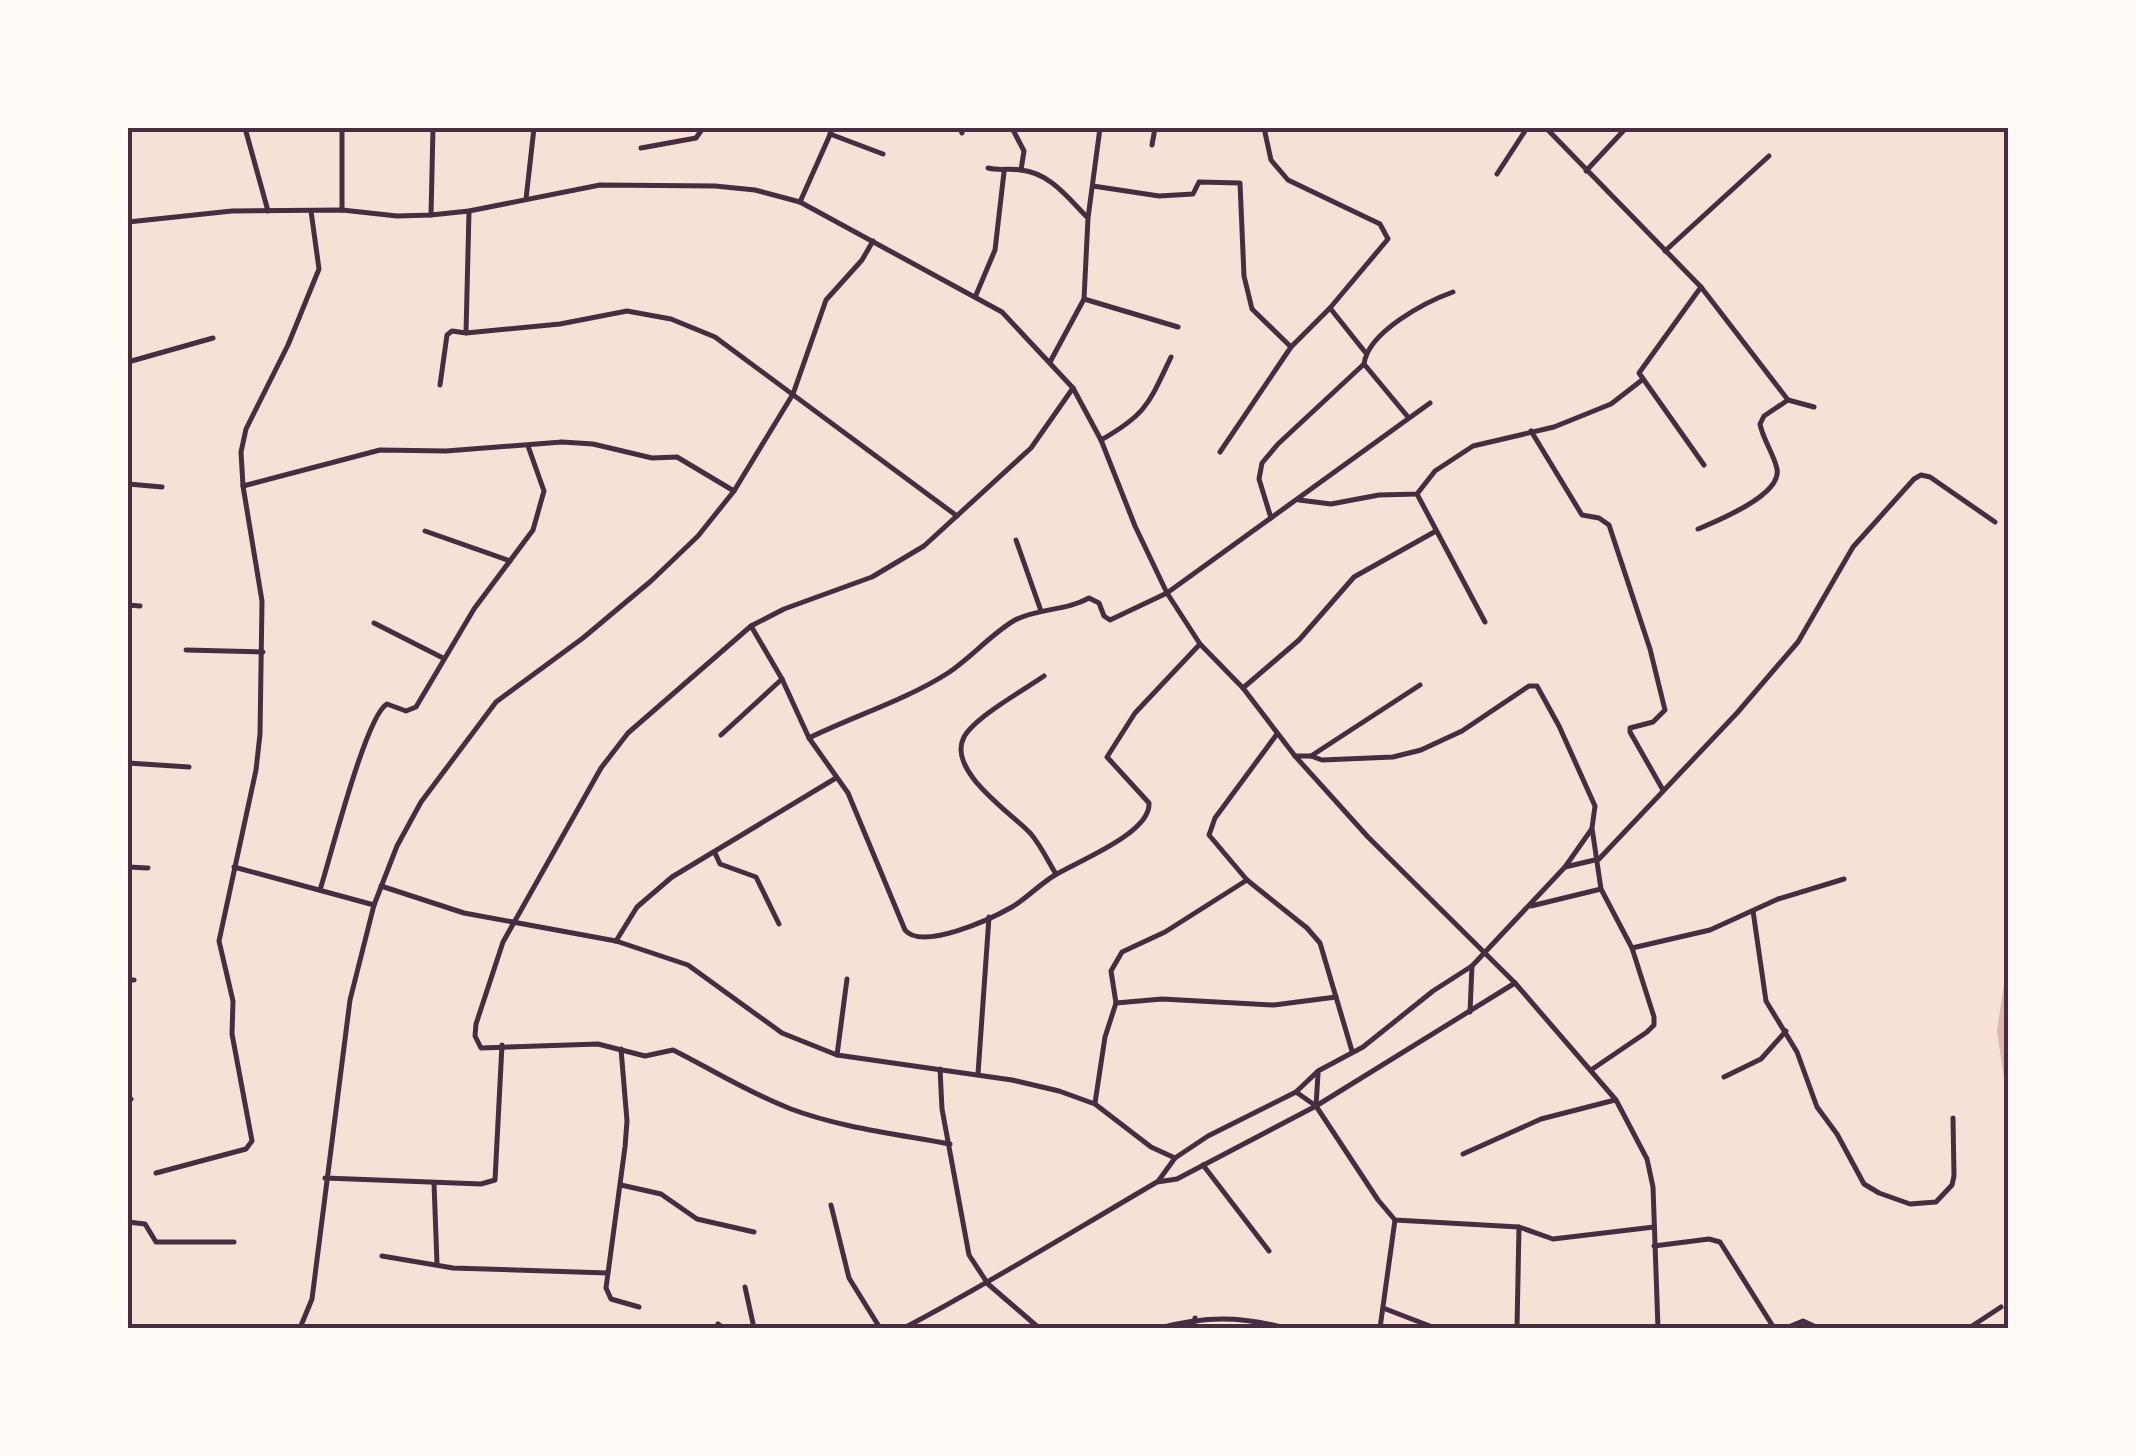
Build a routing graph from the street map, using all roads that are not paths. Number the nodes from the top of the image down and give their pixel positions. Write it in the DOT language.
graph roads {
  1 [pos="245,128"];
  2 [pos="342,128"];
  3 [pos="432,128"];
  4 [pos="534,128"];
  5 [pos="703,128"];
  6 [pos="1012,128"];
  7 [pos="1100,128"];
  8 [pos="1155,128"];
  9 [pos="1264,128"];
  10 [pos="1527,128"];
  11 [pos="1546,128"];
  12 [pos="1626,128"];
  13 [pos="832,131"];
  14 [pos="1152,144"];
  15 [pos="641,148"];
  16 [pos="883,154"];
  17 [pos="1769,156"];
  18 [pos="988,168"];
  19 [pos="1021,170"];
  20 [pos="1586,171"];
  21 [pos="1004,172"];
  22 [pos="1497,174"];
  23 [pos="1093,186"];
  24 [pos="526,199"];
  25 [pos="800,202"];
  26 [pos="342,210"];
  27 [pos="268,211"];
  28 [pos="311,211"];
  29 [pos="469,211"];
  30 [pos="431,215"];
  31 [pos="1088,218"];
  32 [pos="128,222"];
  33 [pos="873,241"];
  34 [pos="1665,251"];
  35 [pos="1700,287"];
  36 [pos="1454,292"];
  37 [pos="976,295"];
  38 [pos="1084,299"];
  39 [pos="1330,308"];
  40 [pos="1178,327"];
  41 [pos="466,333"];
  42 [pos="213,338"];
  43 [pos="1291,346"];
  44 [pos="1366,353"];
  45 [pos="1172,358"];
  46 [pos="128,362"];
  47 [pos="1050,362"];
  48 [pos="1364,364"];
  49 [pos="1642,380"];
  50 [pos="440,385"];
  51 [pos="1073,388"];
  52 [pos="793,394"];
  53 [pos="1788,400"];
  54 [pos="1430,403"];
  55 [pos="1814,407"];
  56 [pos="1408,418"];
  57 [pos="1531,431"];
  58 [pos="1101,440"];
  59 [pos="528,446"];
  60 [pos="1220,452"];
  61 [pos="1704,464"];
  62 [pos="128,484"];
  63 [pos="162,486"];
  64 [pos="243,486"];
  65 [pos="734,491"];
  66 [pos="1417,494"];
  67 [pos="1299,500"];
  68 [pos="957,516"];
  69 [pos="1271,518"];
  70 [pos="1994,522"];
  71 [pos="1698,530"];
  72 [pos="425,531"];
  73 [pos="1436,531"];
  74 [pos="1016,540"];
  75 [pos="510,561"];
  76 [pos="1167,593"];
  77 [pos="128,604"];
  78 [pos="140,606"];
  79 [pos="1041,611"];
  80 [pos="1485,622"];
  81 [pos="374,623"];
  82 [pos="751,626"];
  83 [pos="1200,644"];
  84 [pos="186,650"];
  85 [pos="264,652"];
  86 [pos="443,658"];
  87 [pos="1044,676"];
  88 [pos="782,679"];
  89 [pos="1420,686"];
  90 [pos="1243,688"];
  91 [pos="1278,734"];
  92 [pos="721,735"];
  93 [pos="809,738"];
  94 [pos="1295,756"];
  95 [pos="1311,756"];
  96 [pos="128,763"];
  97 [pos="189,766"];
  98 [pos="836,778"];
  99 [pos="1663,790"];
  100 [pos="1592,828"];
  101 [pos="715,853"];
  102 [pos="1599,859"];
  103 [pos="128,867"];
  104 [pos="234,867"];
  105 [pos="1566,867"];
  106 [pos="148,868"];
  107 [pos="1056,874"];
  108 [pos="1246,880"];
  109 [pos="1844,880"];
  110 [pos="381,886"];
  111 [pos="1601,889"];
  112 [pos="320,890"];
  113 [pos="374,905"];
  114 [pos="1531,906"];
  115 [pos="1753,911"];
  116 [pos="989,918"];
  117 [pos="517,920"];
  118 [pos="779,924"];
  119 [pos="616,941"];
  120 [pos="1632,948"];
  121 [pos="1484,951"];
  122 [pos="1472,966"];
  123 [pos="848,979"];
  124 [pos="1515,983"];
  125 [pos="1336,997"];
  126 [pos="1116,1003"];
  127 [pos="1470,1012"];
  128 [pos="1786,1030"];
  129 [pos="502,1045"];
  130 [pos="621,1048"];
  131 [pos="1352,1052"];
  132 [pos="837,1054"];
  133 [pos="940,1070"];
  134 [pos="1592,1070"];
  135 [pos="1318,1071"];
  136 [pos="978,1074"];
  137 [pos="1724,1077"];
  138 [pos="1296,1092"];
  139 [pos="1616,1100"];
  140 [pos="1095,1104"];
  141 [pos="1316,1106"];
  142 [pos="1953,1118"];
  143 [pos="950,1144"];
  144 [pos="1463,1154"];
  145 [pos="1175,1158"];
  146 [pos="1203,1165"];
  147 [pos="156,1173"];
  148 [pos="325,1178"];
  149 [pos="1157,1182"];
  150 [pos="434,1183"];
  151 [pos="620,1185"];
  152 [pos="831,1204"];
  153 [pos="1395,1220"];
  154 [pos="128,1222"];
  155 [pos="1519,1227"];
  156 [pos="1654,1228"];
  157 [pos="754,1232"];
  158 [pos="234,1242"];
  159 [pos="1654,1246"];
  160 [pos="1270,1251"];
  161 [pos="382,1256"];
  162 [pos="437,1264"];
  163 [pos="609,1273"];
  164 [pos="988,1284"];
  165 [pos="746,1286"];
  166 [pos="639,1307"];
  167 [pos="2000,1307"];
  168 [pos="1384,1308"];
  169 [pos="1194,1318"];
  170 [pos="1260,1325"];
  171 [pos="300,1328"];
  172 [pos="754,1328"];
  173 [pos="880,1328"];
  174 [pos="904,1328"];
  175 [pos="1039,1328"];
  176 [pos="1160,1328"];
  177 [pos="1193,1328"];
  178 [pos="1285,1328"];
  179 [pos="1380,1328"];
  180 [pos="1435,1328"];
  181 [pos="1517,1328"];
  182 [pos="1658,1328"];
  183 [pos="1771,1328"];
  184 [pos="1786,1328"];
  185 [pos="1841,1328"];
  186 [pos="1969,1328"];
  1 -- 27 [label="street"];
  2 -- 26 [label="street"];
  3 -- 30 [label="street"];
  4 -- 24 [label="street"];
  5 -- 15 [label="street"];
  6 -- 19 [label="street"];
  7 -- 23 [label="street"];
  8 -- 14 [label="street"];
  9 -- 39 [label="street"];
  10 -- 22 [label="street"];
  11 -- 20 [label="street"];
  12 -- 20 [label="street"];
  13 -- 16 [label="street"];
  13 -- 25 [label="street"];
  17 -- 34 [label="street"];
  18 -- 21 [label="street"];
  19 -- 21 [label="street"];
  19 -- 31 [label="street"];
  20 -- 34 [label="street"];
  21 -- 37 [label="street"];
  23 -- 31 [label="street"];
  23 -- 43 [label="street"];
  24 -- 25 [label="street"];
  24 -- 29 [label="street"];
  25 -- 33 [label="street"];
  26 -- 28 [label="street"];
  26 -- 30 [label="street"];
  27 -- 28 [label="street"];
  27 -- 32 [label="street"];
  28 -- 64 [label="street"];
  29 -- 30 [label="street"];
  29 -- 41 [label="street"];
  31 -- 38 [label="street"];
  33 -- 37 [label="street"];
  33 -- 52 [label="street"];
  34 -- 35 [label="street"];
  35 -- 49 [label="street"];
  35 -- 53 [label="street"];
  36 -- 44 [label="street"];
  37 -- 47 [label="street"];
  38 -- 40 [label="street"];
  38 -- 47 [label="street"];
  39 -- 43 [label="street"];
  39 -- 44 [label="street"];
  41 -- 50 [label="street"];
  41 -- 52 [label="street"];
  42 -- 46 [label="street"];
  43 -- 60 [label="street"];
  44 -- 48 [label="street"];
  45 -- 58 [label="street"];
  47 -- 51 [label="street"];
  48 -- 56 [label="street"];
  48 -- 69 [label="street"];
  49 -- 57 [label="street"];
  49 -- 61 [label="street"];
  51 -- 58 [label="street"];
  51 -- 68 [label="street"];
  52 -- 65 [label="street"];
  52 -- 68 [label="street"];
  53 -- 55 [label="street"];
  53 -- 71 [label="street"];
  54 -- 56 [label="street"];
  56 -- 67 [label="street"];
  57 -- 66 [label="street"];
  57 -- 99 [label="street"];
  58 -- 76 [label="street"];
  59 -- 64 [label="street"];
  59 -- 65 [label="street"];
  59 -- 75 [label="street"];
  62 -- 63 [label="street"];
  64 -- 85 [label="street"];
  65 -- 110 [label="street"];
  66 -- 67 [label="street"];
  66 -- 73 [label="street"];
  67 -- 69 [label="street"];
  68 -- 82 [label="street"];
  69 -- 76 [label="street"];
  70 -- 99 [label="street"];
  72 -- 75 [label="street"];
  73 -- 80 [label="street"];
  73 -- 90 [label="street"];
  74 -- 79 [label="street"];
  75 -- 86 [label="street"];
  76 -- 79 [label="street"];
  76 -- 83 [label="street"];
  77 -- 78 [label="street"];
  79 -- 93 [label="street"];
  81 -- 86 [label="street"];
  82 -- 88 [label="street"];
  82 -- 117 [label="street"];
  83 -- 90 [label="street"];
  83 -- 107 [label="street"];
  84 -- 85 [label="street"];
  85 -- 104 [label="street"];
  86 -- 112 [label="street"];
  87 -- 107 [label="street"];
  88 -- 92 [label="street"];
  88 -- 93 [label="street"];
  89 -- 95 [label="street"];
  90 -- 91 [label="street"];
  91 -- 94 [label="street"];
  91 -- 108 [label="street"];
  93 -- 98 [label="street"];
  94 -- 95 [label="street"];
  94 -- 121 [label="street"];
  95 -- 100 [label="street"];
  96 -- 97 [label="street"];
  98 -- 101 [label="street"];
  98 -- 116 [label="street"];
  99 -- 102 [label="street"];
  100 -- 102 [label="street"];
  100 -- 105 [label="street"];
  101 -- 118 [label="street"];
  101 -- 119 [label="street"];
  102 -- 105 [label="street"];
  102 -- 111 [label="street"];
  103 -- 106 [label="street"];
  104 -- 112 [label="street"];
  104 -- 147 [label="street"];
  105 -- 114 [label="street"];
  107 -- 116 [label="street"];
  108 -- 125 [label="street"];
  108 -- 126 [label="street"];
  109 -- 115 [label="street"];
  110 -- 113 [label="street"];
  110 -- 117 [label="street"];
  111 -- 114 [label="street"];
  111 -- 120 [label="street"];
  112 -- 113 [label="street"];
  113 -- 148 [label="street"];
  114 -- 121 [label="street"];
  115 -- 120 [label="street"];
  115 -- 128 [label="street"];
  116 -- 136 [label="street"];
  117 -- 119 [label="street"];
  117 -- 129 [label="street"];
  119 -- 132 [label="street"];
  120 -- 134 [label="street"];
  121 -- 122 [label="street"];
  121 -- 124 [label="street"];
  122 -- 127 [label="street"];
  122 -- 131 [label="street"];
  123 -- 132 [label="street"];
  124 -- 127 [label="street"];
  124 -- 134 [label="street"];
  125 -- 126 [label="street"];
  125 -- 131 [label="street"];
  126 -- 140 [label="street"];
  127 -- 141 [label="street"];
  128 -- 137 [label="street"];
  128 -- 142 [label="street"];
  129 -- 130 [label="street"];
  129 -- 150 [label="street"];
  130 -- 143 [label="street"];
  130 -- 151 [label="street"];
  131 -- 135 [label="street"];
  132 -- 133 [label="street"];
  133 -- 136 [label="street"];
  133 -- 143 [label="street"];
  134 -- 139 [label="street"];
  135 -- 138 [label="street"];
  135 -- 141 [label="street"];
  136 -- 140 [label="street"];
  138 -- 141 [label="street"];
  138 -- 145 [label="street"];
  139 -- 144 [label="street"];
  139 -- 156 [label="street"];
  140 -- 145 [label="street"];
  141 -- 146 [label="street"];
  141 -- 153 [label="street"];
  143 -- 164 [label="street"];
  145 -- 149 [label="street"];
  146 -- 149 [label="street"];
  146 -- 160 [label="street"];
  148 -- 150 [label="street"];
  148 -- 171 [label="street"];
  149 -- 164 [label="street"];
  150 -- 162 [label="street"];
  151 -- 157 [label="street"];
  151 -- 163 [label="street"];
  152 -- 173 [label="street"];
  153 -- 155 [label="street"];
  153 -- 168 [label="street"];
  154 -- 158 [label="street"];
  155 -- 156 [label="street"];
  155 -- 181 [label="street"];
  156 -- 159 [label="street"];
  159 -- 182 [label="street"];
  159 -- 183 [label="street"];
  161 -- 162 [label="street"];
  162 -- 163 [label="street"];
  163 -- 166 [label="street"];
  164 -- 174 [label="street"];
  164 -- 175 [label="street"];
  165 -- 172 [label="street"];
  167 -- 186 [label="street"];
  168 -- 179 [label="street"];
  168 -- 180 [label="street"];
  169 -- 170 [label="street"];
  169 -- 176 [label="street"];
  169 -- 177 [label="street"];
  170 -- 178 [label="street"];
  184 -- 185 [label="street"];
}
